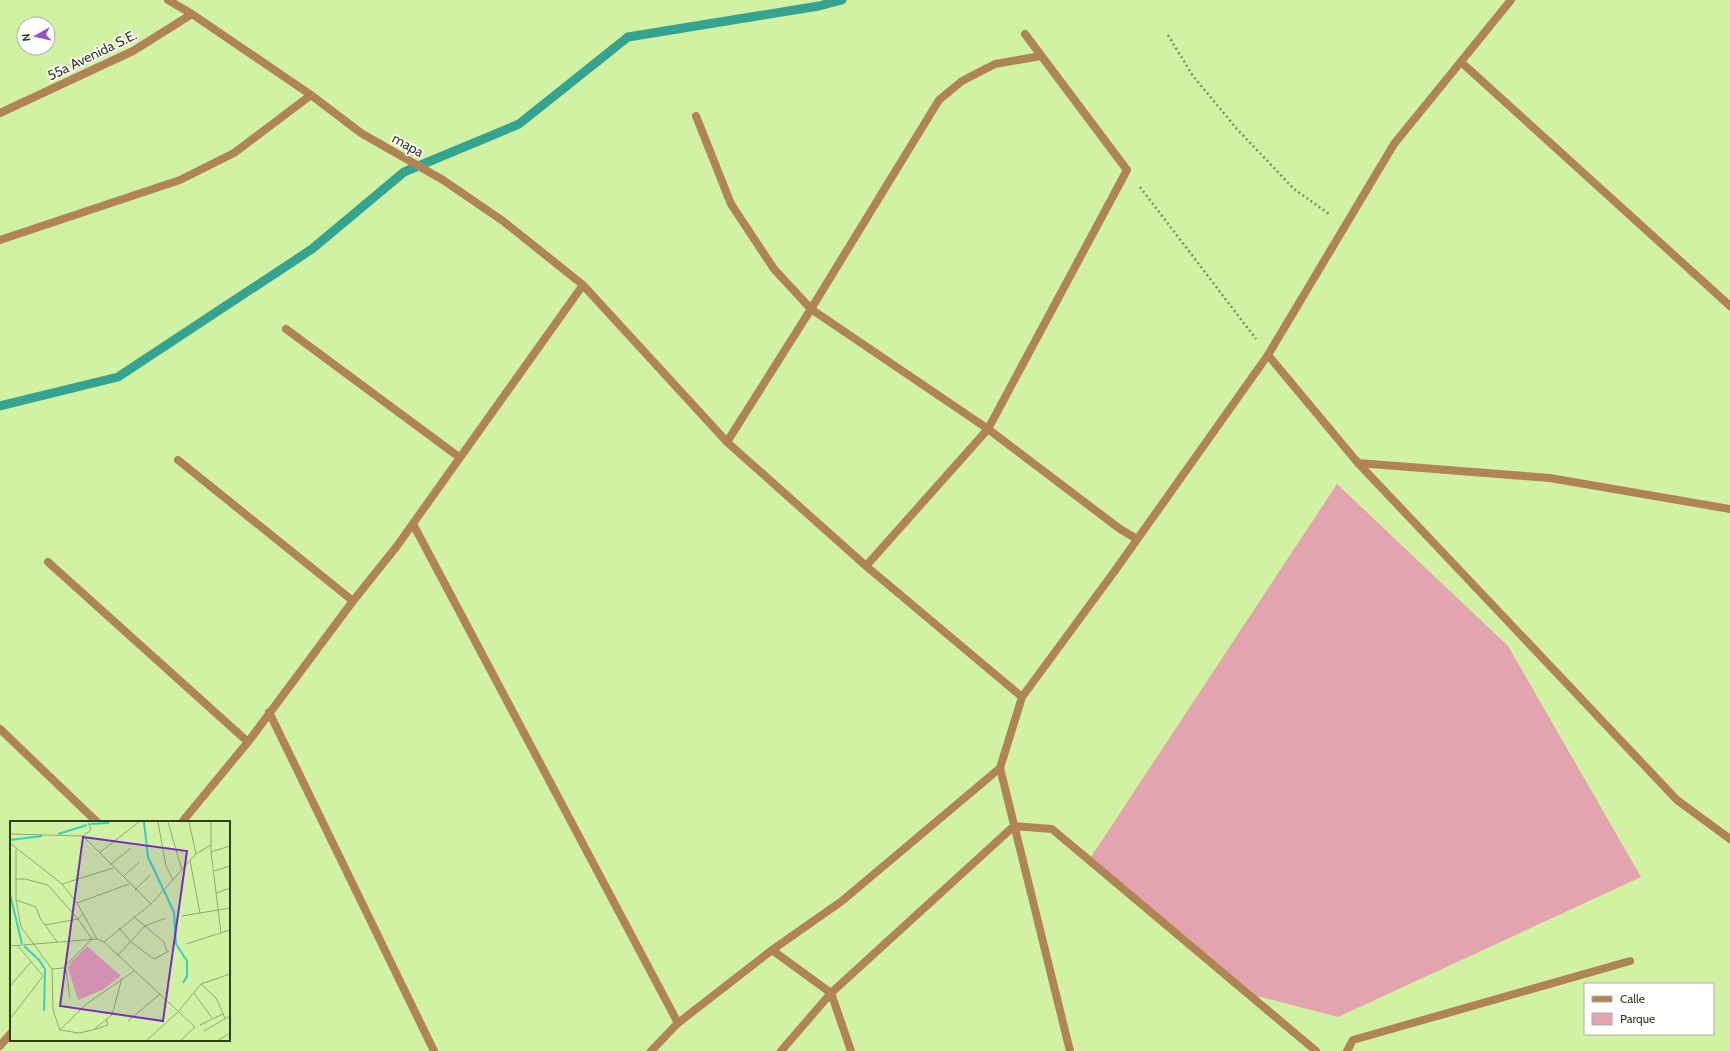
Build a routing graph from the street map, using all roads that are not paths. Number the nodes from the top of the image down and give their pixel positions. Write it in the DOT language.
graph roads {
  1 [pos="168,0"];
  2 [pos="1511,0"];
  3 [pos="192,14"];
  4 [pos="1025,34"];
  5 [pos="1041,56"];
  6 [pos="1461,62"];
  7 [pos="311,95"];
  8 [pos="0,113"];
  9 [pos="696,116"];
  10 [pos="0,240"];
  11 [pos="582,285"];
  12 [pos="1730,306"];
  13 [pos="811,309"];
  14 [pos="286,329"];
  15 [pos="1268,355"];
  16 [pos="988,429"];
  17 [pos="727,442"];
  18 [pos="459,457"];
  19 [pos="178,460"];
  20 [pos="1358,463"];
  21 [pos="1730,509"];
  22 [pos="413,524"];
  23 [pos="1137,539"];
  24 [pos="48,562"];
  25 [pos="866,566"];
  26 [pos="353,601"];
  27 [pos="1022,697"];
  28 [pos="269,712"];
  29 [pos="0,728"];
  30 [pos="248,742"];
  31 [pos="1000,768"];
  32 [pos="95,821"];
  33 [pos="183,821"];
  34 [pos="1014,826"];
  35 [pos="1730,839"];
  36 [pos="772,950"];
  37 [pos="1630,961"];
  38 [pos="831,993"];
  39 [pos="678,1022"];
  40 [pos="10,1034"];
  41 [pos="0,1046"];
  42 [pos="434,1051"];
  43 [pos="651,1051"];
  44 [pos="781,1051"];
  45 [pos="851,1051"];
  46 [pos="1070,1051"];
  47 [pos="1316,1051"];
  48 [pos="1347,1051"];
  1 -- 3 [label="street, mapa"];
  2 -- 6 [label="street"];
  3 -- 7 [label="street, mapa"];
  3 -- 8 [label="street, 55a Avenida S.E."];
  4 -- 5 [label="street"];
  5 -- 13 [label="street"];
  5 -- 16 [label="street"];
  6 -- 12 [label="street"];
  6 -- 15 [label="street"];
  7 -- 10 [label="street"];
  7 -- 11 [label="street, mapa"];
  9 -- 13 [label="street"];
  11 -- 17 [label="street, mapa"];
  11 -- 18 [label="street"];
  13 -- 16 [label="street"];
  13 -- 17 [label="street"];
  14 -- 18 [label="street"];
  15 -- 20 [label="street"];
  15 -- 23 [label="street"];
  16 -- 23 [label="street"];
  16 -- 25 [label="street"];
  17 -- 25 [label="street, mapa"];
  18 -- 22 [label="street"];
  19 -- 26 [label="street"];
  20 -- 21 [label="street"];
  20 -- 35 [label="street"];
  22 -- 26 [label="street"];
  22 -- 39 [label="street"];
  23 -- 27 [label="street"];
  24 -- 30 [label="street"];
  25 -- 27 [label="street, mapa"];
  26 -- 28 [label="street"];
  27 -- 31 [label="street"];
  28 -- 30 [label="street"];
  28 -- 42 [label="street"];
  29 -- 32 [label="street"];
  30 -- 33 [label="street"];
  31 -- 34 [label="street"];
  31 -- 36 [label="street"];
  34 -- 38 [label="street"];
  34 -- 46 [label="street"];
  34 -- 47 [label="street"];
  36 -- 38 [label="street"];
  36 -- 39 [label="street"];
  37 -- 48 [label="street"];
  38 -- 44 [label="street"];
  38 -- 45 [label="street"];
  39 -- 43 [label="street"];
  40 -- 41 [label="street"];
}
